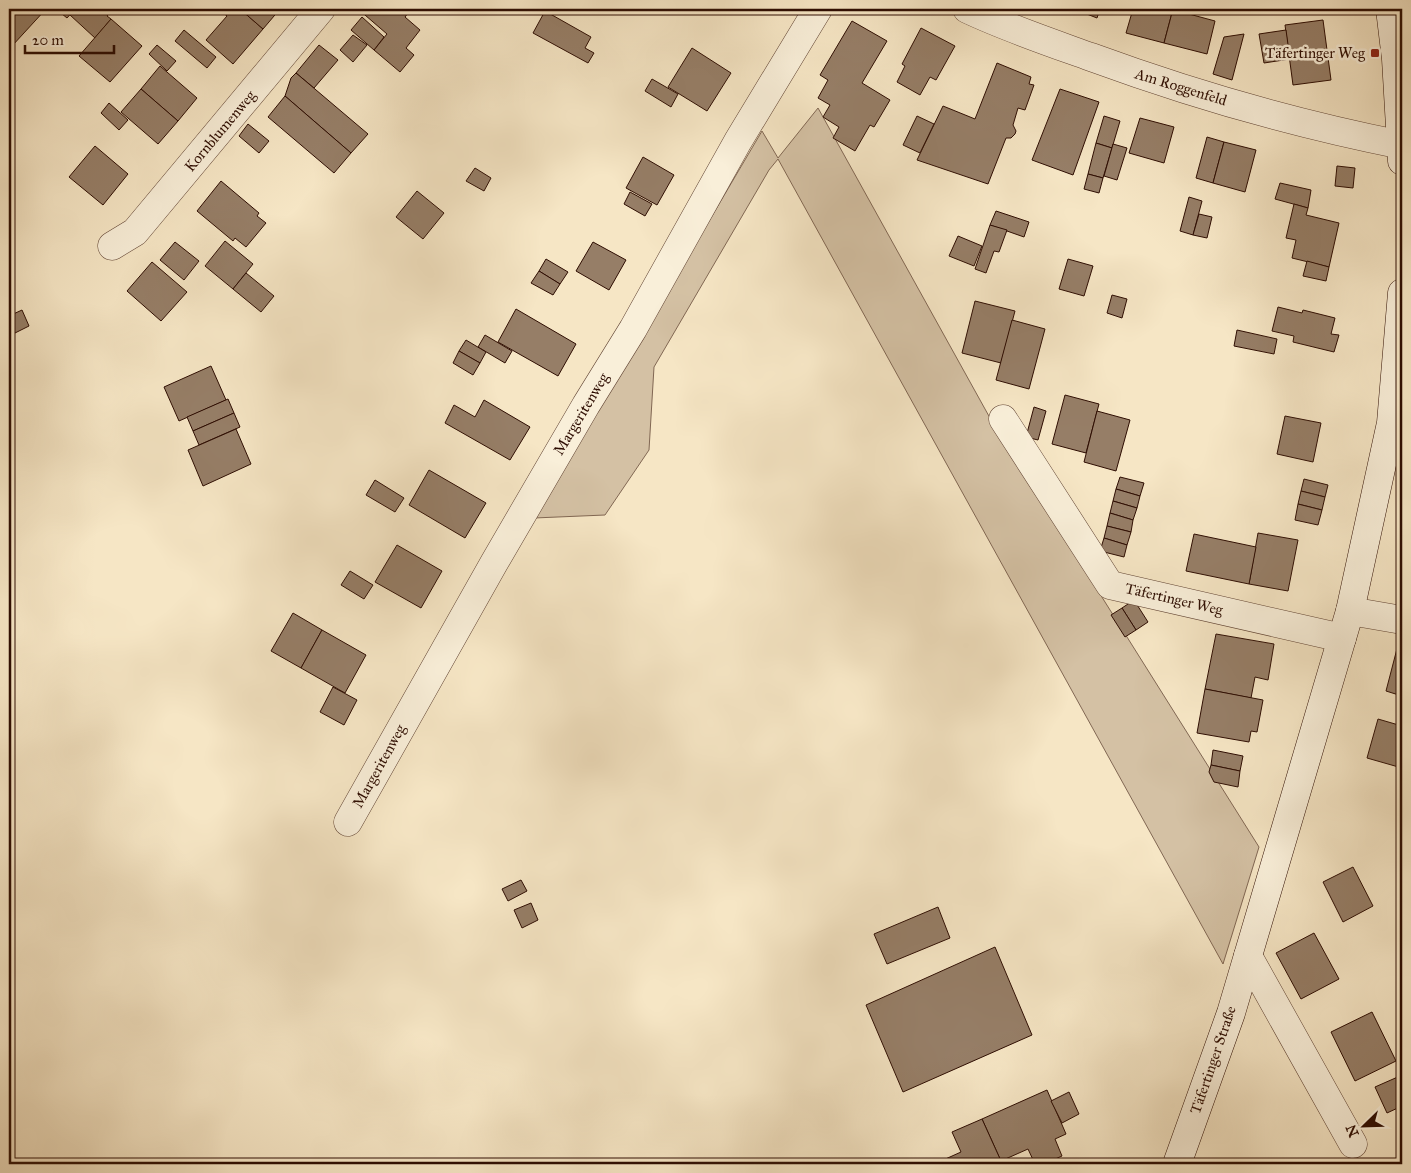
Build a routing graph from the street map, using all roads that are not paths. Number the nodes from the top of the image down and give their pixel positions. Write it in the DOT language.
graph roads {
  1 [pos="321,9"];
  2 [pos="818,9"];
  3 [pos="967,9"];
  4 [pos="1390,9"];
  5 [pos="1402,144"];
  6 [pos="1402,161"];
  7 [pos="112,246"];
  8 [pos="1402,293"];
  9 [pos="1003,419"];
  10 [pos="1350,611"];
  11 [pos="1402,620"];
  12 [pos="1342,638"];
  13 [pos="348,822"];
  14 [pos="1248,956"];
  15 [pos="1354,1144"];
  16 [pos="1177,1164"];
  1 -- 7 [label="street, Kornblumenweg"];
  2 -- 13 [label="street, Margeritenweg"];
  3 -- 5 [label="street, Am Roggenfeld"];
  4 -- 5 [label="street"];
  5 -- 6 [label="street"];
  8 -- 10 [label="street"];
  9 -- 12 [label="street, Täfertinger Weg"];
  10 -- 11 [label="street"];
  10 -- 12 [label="street"];
  12 -- 14 [label="street, Täfertinger Straße"];
  14 -- 15 [label="street"];
  14 -- 16 [label="street, Täfertinger Straße"];
}
